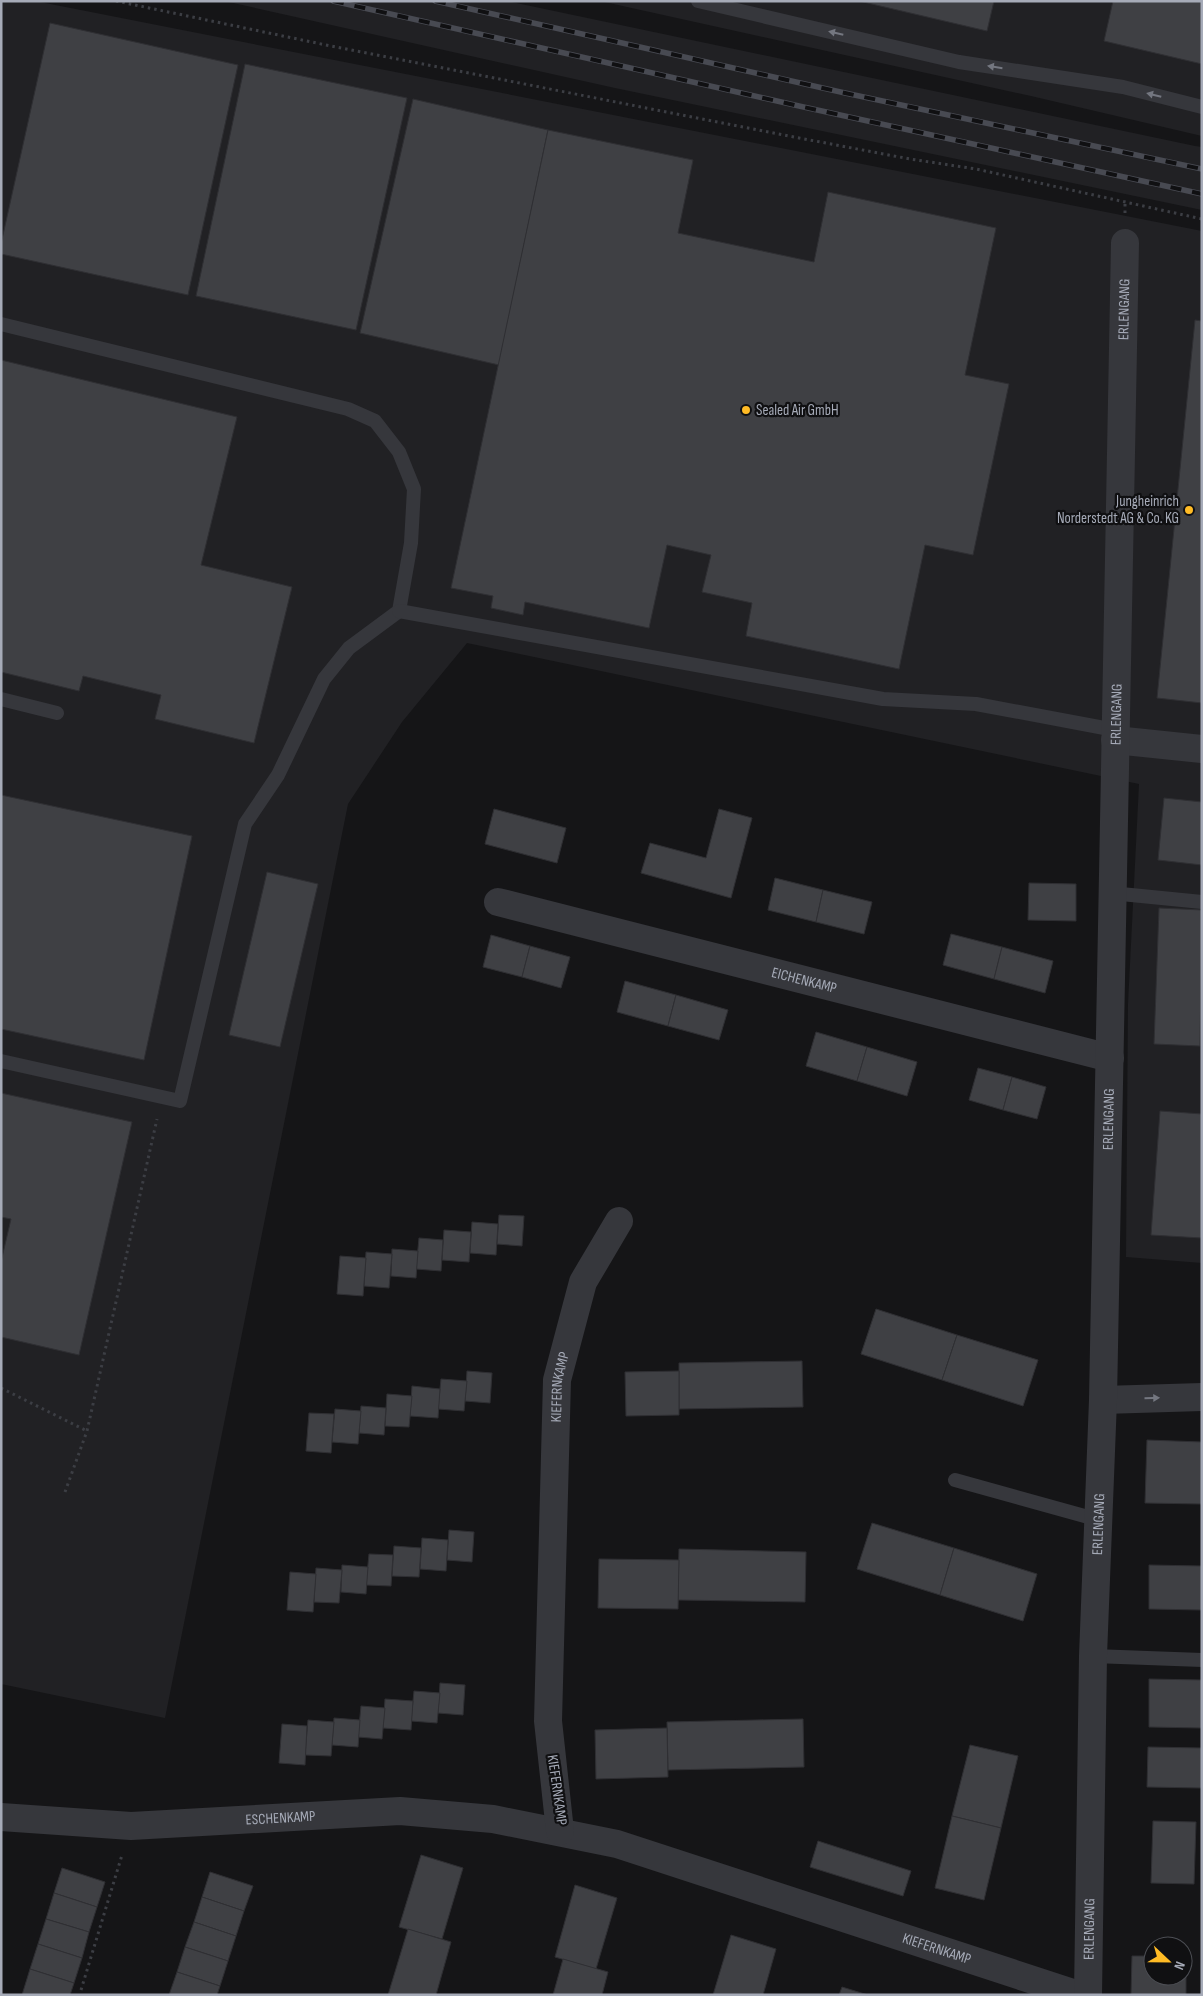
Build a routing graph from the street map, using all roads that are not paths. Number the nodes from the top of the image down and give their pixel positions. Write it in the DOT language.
graph roads {
  1 [pos="698,1"];
  2 [pos="1202,107"];
  3 [pos="1125,243"];
  4 [pos="1,324"];
  5 [pos="399,611"];
  6 [pos="1,699"];
  7 [pos="57,713"];
  8 [pos="1115,735"];
  9 [pos="1202,748"];
  10 [pos="1111,893"];
  11 [pos="498,902"];
  12 [pos="1202,902"];
  13 [pos="1110,1058"];
  14 [pos="1,1061"];
  15 [pos="619,1221"];
  16 [pos="1202,1397"];
  17 [pos="1104,1400"];
  18 [pos="955,1480"];
  19 [pos="1099,1520"];
  20 [pos="1093,1656"];
  21 [pos="1202,1660"];
  22 [pos="1,1817"];
  23 [pos="560,1831"];
  24 [pos="1079,1995"];
  25 [pos="1088,1995"];
  2 -- 1 [label="lane, one-way"];
  3 -- 8 [label="street, ERLENGANG"];
  4 -- 5 [label="lane"];
  5 -- 8 [label="lane"];
  5 -- 14 [label="lane"];
  6 -- 7 [label="lane"];
  8 -- 9 [label="street"];
  8 -- 10 [label="street, ERLENGANG"];
  10 -- 12 [label="lane"];
  10 -- 13 [label="street, ERLENGANG"];
  11 -- 13 [label="street, EICHENKAMP"];
  13 -- 17 [label="street, ERLENGANG"];
  15 -- 23 [label="street, KIEFERNKAMP"];
  17 -- 16 [label="street, one-way"];
  17 -- 19 [label="street, ERLENGANG"];
  18 -- 19 [label="lane"];
  19 -- 20 [label="street, ERLENGANG"];
  20 -- 21 [label="lane"];
  20 -- 25 [label="street, ERLENGANG"];
  22 -- 23 [label="street, ESCHENKAMP"];
  23 -- 24 [label="street, KIEFERNKAMP"];
}
